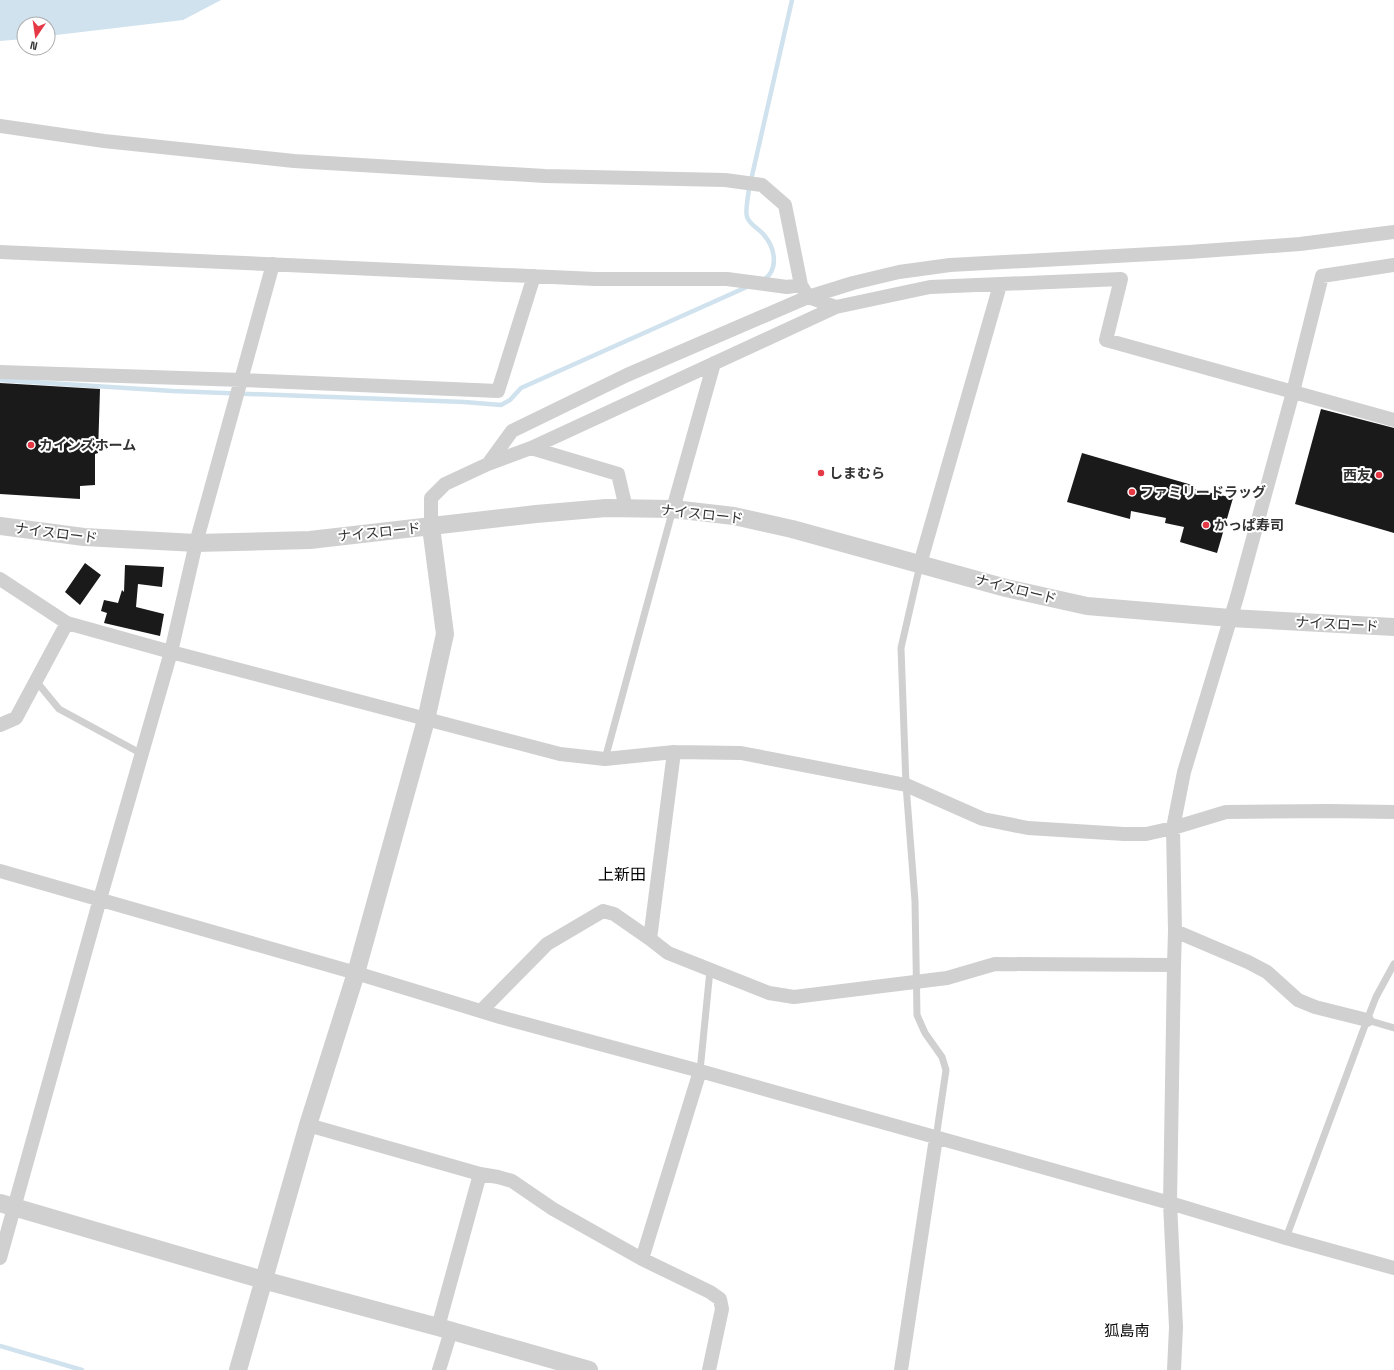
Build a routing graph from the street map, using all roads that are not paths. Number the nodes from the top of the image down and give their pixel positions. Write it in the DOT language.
graph roads {
  1 [pos="0,126"];
  2 [pos="1394,232"];
  3 [pos="0,252"];
  4 [pos="273,264"];
  5 [pos="1394,265"];
  6 [pos="534,276"];
  7 [pos="802,285"];
  8 [pos="1000,285"];
  9 [pos="808,297"];
  10 [pos="836,307"];
  11 [pos="714,363"];
  12 [pos="0,372"];
  13 [pos="242,380"];
  14 [pos="1293,392"];
  15 [pos="1394,420"];
  16 [pos="531,448"];
  17 [pos="488,464"];
  18 [pos="626,508"];
  19 [pos="673,509"];
  20 [pos="0,526"];
  21 [pos="431,526"];
  22 [pos="196,543"];
  23 [pos="920,564"];
  24 [pos="0,579"];
  25 [pos="1230,618"];
  26 [pos="67,622"];
  27 [pos="1394,627"];
  28 [pos="171,652"];
  29 [pos="36,681"];
  30 [pos="426,720"];
  31 [pos="0,725"];
  32 [pos="674,752"];
  33 [pos="142,754"];
  34 [pos="605,759"];
  35 [pos="906,785"];
  36 [pos="1394,812"];
  37 [pos="1173,828"];
  38 [pos="0,871"];
  39 [pos="100,899"];
  40 [pos="1176,931"];
  41 [pos="650,939"];
  42 [pos="1394,964"];
  43 [pos="1174,965"];
  44 [pos="710,970"];
  45 [pos="356,973"];
  46 [pos="917,981"];
  47 [pos="481,1011"];
  48 [pos="1366,1020"];
  49 [pos="1394,1028"];
  50 [pos="700,1071"];
  51 [pos="308,1125"];
  52 [pos="936,1138"];
  53 [pos="480,1174"];
  54 [pos="1170,1203"];
  55 [pos="7,1206"];
  56 [pos="1286,1238"];
  57 [pos="0,1258"];
  58 [pos="642,1259"];
  59 [pos="1394,1268"];
  60 [pos="263,1280"];
  61 [pos="444,1329"];
  62 [pos="238,1370"];
  63 [pos="439,1370"];
  64 [pos="589,1370"];
  65 [pos="709,1370"];
  66 [pos="901,1370"];
  67 [pos="1174,1370"];
  1 -- 7 [label="street"];
  2 -- 9 [label="street"];
  3 -- 4 [label="street"];
  4 -- 6 [label="street"];
  4 -- 13 [label="street"];
  5 -- 14 [label="street"];
  6 -- 7 [label="street"];
  6 -- 13 [label="street"];
  7 -- 9 [label="street"];
  8 -- 10 [label="street"];
  8 -- 14 [label="street"];
  8 -- 23 [label="street"];
  9 -- 10 [label="street"];
  9 -- 17 [label="street"];
  10 -- 11 [label="street"];
  11 -- 16 [label="street"];
  11 -- 19 [label="street"];
  12 -- 13 [label="street"];
  13 -- 22 [label="street"];
  14 -- 15 [label="street"];
  14 -- 25 [label="street"];
  16 -- 17 [label="street"];
  16 -- 18 [label="street"];
  17 -- 21 [label="street"];
  18 -- 19 [label="street, ナイスロード"];
  18 -- 21 [label="street, ナイスロード"];
  19 -- 23 [label="street, ナイスロード"];
  19 -- 34 [label="lane"];
  20 -- 22 [label="street, ナイスロード"];
  21 -- 22 [label="street, ナイスロード"];
  21 -- 30 [label="street"];
  22 -- 28 [label="street"];
  23 -- 25 [label="street, ナイスロード"];
  23 -- 35 [label="lane"];
  24 -- 26 [label="street"];
  25 -- 27 [label="street, ナイスロード"];
  25 -- 37 [label="street"];
  26 -- 28 [label="street"];
  26 -- 29 [label="street"];
  28 -- 30 [label="street"];
  28 -- 33 [label="street"];
  29 -- 31 [label="street"];
  29 -- 33 [label="lane"];
  30 -- 34 [label="street"];
  30 -- 45 [label="street"];
  32 -- 34 [label="street"];
  32 -- 35 [label="street"];
  32 -- 41 [label="street"];
  33 -- 39 [label="street"];
  35 -- 37 [label="street"];
  35 -- 46 [label="lane"];
  36 -- 37 [label="street"];
  37 -- 40 [label="street"];
  38 -- 39 [label="street"];
  39 -- 45 [label="street"];
  39 -- 55 [label="street"];
  40 -- 43 [label="street"];
  40 -- 48 [label="street"];
  41 -- 44 [label="street"];
  41 -- 47 [label="street"];
  42 -- 48 [label="lane"];
  43 -- 46 [label="street"];
  43 -- 54 [label="street"];
  44 -- 46 [label="street"];
  44 -- 50 [label="lane"];
  45 -- 47 [label="street"];
  45 -- 51 [label="street"];
  46 -- 52 [label="lane"];
  47 -- 50 [label="street"];
  48 -- 49 [label="lane"];
  48 -- 56 [label="lane"];
  50 -- 52 [label="street"];
  50 -- 58 [label="street"];
  51 -- 53 [label="street"];
  51 -- 60 [label="street"];
  52 -- 54 [label="street"];
  52 -- 66 [label="street"];
  53 -- 58 [label="street"];
  53 -- 61 [label="street"];
  54 -- 56 [label="street"];
  54 -- 67 [label="street"];
  55 -- 57 [label="street"];
  55 -- 60 [label="street"];
  56 -- 59 [label="street"];
  58 -- 65 [label="street"];
  60 -- 61 [label="street"];
  60 -- 62 [label="street"];
  61 -- 63 [label="street"];
  61 -- 64 [label="street"];
}
